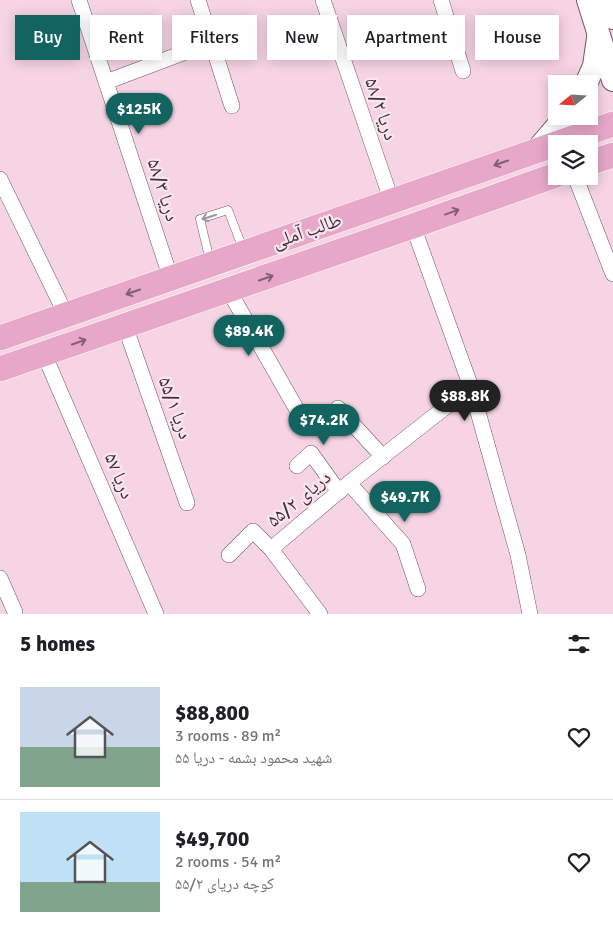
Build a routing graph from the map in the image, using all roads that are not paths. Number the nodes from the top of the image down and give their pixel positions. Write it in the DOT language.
graph roads {
  1 [pos="78,0"];
  2 [pos="198,0"];
  3 [pos="323,0"];
  4 [pos="441,0"];
  5 [pos="588,0"];
  6 [pos="607,0"];
  7 [pos="203,15"];
  8 [pos="606,25"];
  9 [pos="172,57"];
  10 [pos="218,60"];
  11 [pos="463,71"];
  12 [pos="590,75"];
  13 [pos="613,80"];
  14 [pos="106,82"];
  15 [pos="232,106"];
  16 [pos="613,124"];
  17 [pos="558,125"];
  18 [pos="536,151"];
  19 [pos="613,155"];
  20 [pos="598,161"];
  21 [pos="548,178"];
  22 [pos="0,179"];
  23 [pos="578,185"];
  24 [pos="392,202"];
  25 [pos="413,226"];
  26 [pos="244,253"];
  27 [pos="211,265"];
  28 [pos="613,274"];
  29 [pos="171,279"];
  30 [pos="229,291"];
  31 [pos="66,315"];
  32 [pos="125,326"];
  33 [pos="0,338"];
  34 [pos="44,354"];
  35 [pos="0,369"];
  36 [pos="471,387"];
  37 [pos="296,408"];
  38 [pos="338,408"];
  39 [pos="383,456"];
  40 [pos="297,466"];
  41 [pos="344,487"];
  42 [pos="187,503"];
  43 [pos="271,549"];
  44 [pos="229,555"];
  45 [pos="0,580"];
  46 [pos="418,589"];
  47 [pos="15,612"];
  48 [pos="156,614"];
  49 [pos="320,614"];
  50 [pos="530,614"];
  1 -- 14 [label="street, دریا ۵۸/۳"];
  2 -- 7 [label="street"];
  3 -- 24 [label="street, دریا ۵۸/۲"];
  4 -- 11 [label="street"];
  5 -- 8 [label="main road"];
  6 -- 8 [label="main road"];
  8 -- 12 [label="main road"];
  8 -- 13 [label="main road"];
  9 -- 14 [label="street"];
  10 -- 15 [label="street"];
  14 -- 29 [label="street, دریا ۵۸/۳"];
  16 -- 18 [label="main road, طالب آملی"];
  17 -- 18 [label="main road"];
  18 -- 24 [label="main road, طالب آملی, one-way"];
  19 -- 20 [label="main road"];
  25 -- 21 [label="main road, طالب آملی, one-way"];
  22 -- 31 [label="street"];
  23 -- 28 [label="street"];
  24 -- 26 [label="main road, طالب آملی"];
  30 -- 25 [label="main road, طالب آملی, one-way"];
  25 -- 36 [label="street"];
  26 -- 27 [label="main road, طالب آملی"];
  26 -- 27 [label="lane, one-way"];
  27 -- 29 [label="main road, طالب آملی"];
  29 -- 31 [label="main road, طالب آملی, one-way"];
  30 -- 32 [label="main road, طالب آملی"];
  30 -- 37 [label="street"];
  31 -- 33 [label="main road, طالب آملی"];
  34 -- 32 [label="main road, طالب آملی, one-way"];
  32 -- 42 [label="street, دریا ۵۵/۱"];
  34 -- 35 [label="main road, طالب آملی"];
  34 -- 48 [label="street, دریا ۵۷"];
  36 -- 39 [label="street, دریای ۵۵/۲"];
  36 -- 50 [label="street"];
  38 -- 39 [label="street"];
  39 -- 41 [label="street, دریای ۵۵/۲"];
  40 -- 41 [label="street"];
  41 -- 43 [label="street, دریای ۵۵/۲"];
  41 -- 46 [label="street"];
  43 -- 44 [label="street"];
  43 -- 49 [label="street"];
  45 -- 47 [label="street"];
}
